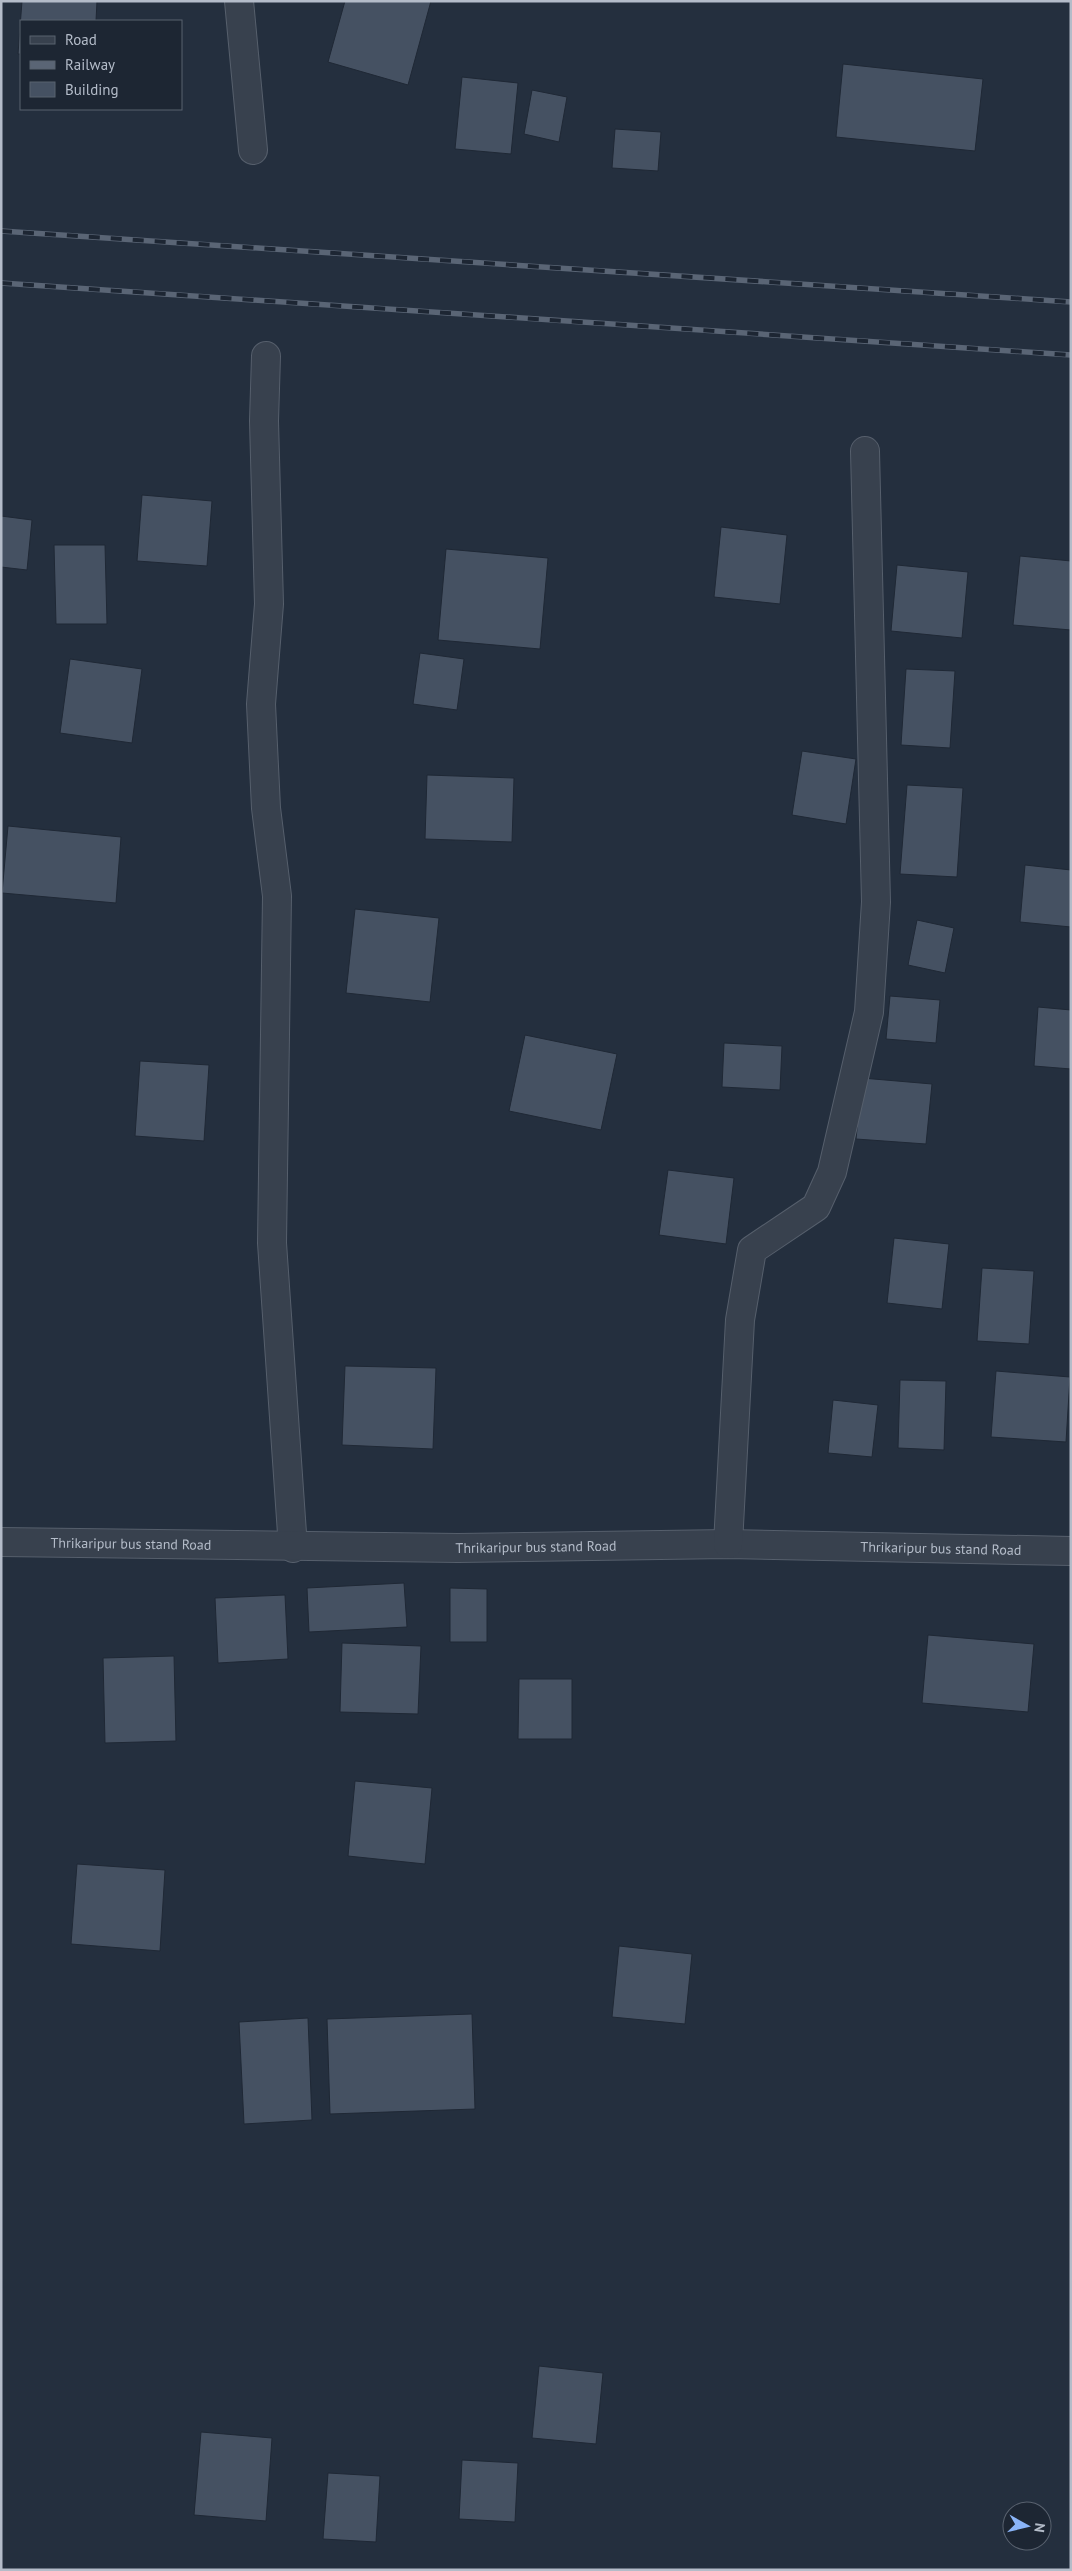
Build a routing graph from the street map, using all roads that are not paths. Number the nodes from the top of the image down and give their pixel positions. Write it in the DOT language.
graph roads {
  1 [pos="239,1"];
  2 [pos="253,150"];
  3 [pos="266,356"];
  4 [pos="865,451"];
  5 [pos="1,1542"];
  6 [pos="728,1544"];
  7 [pos="293,1548"];
  8 [pos="1071,1551"];
  1 -- 2 [label="street"];
  3 -- 7 [label="street"];
  4 -- 6 [label="street"];
  5 -- 7 [label="street, Thrikaripur bus stand Road"];
  6 -- 7 [label="street, Thrikaripur bus stand Road"];
  6 -- 8 [label="street, Thrikaripur bus stand Road"];
}
